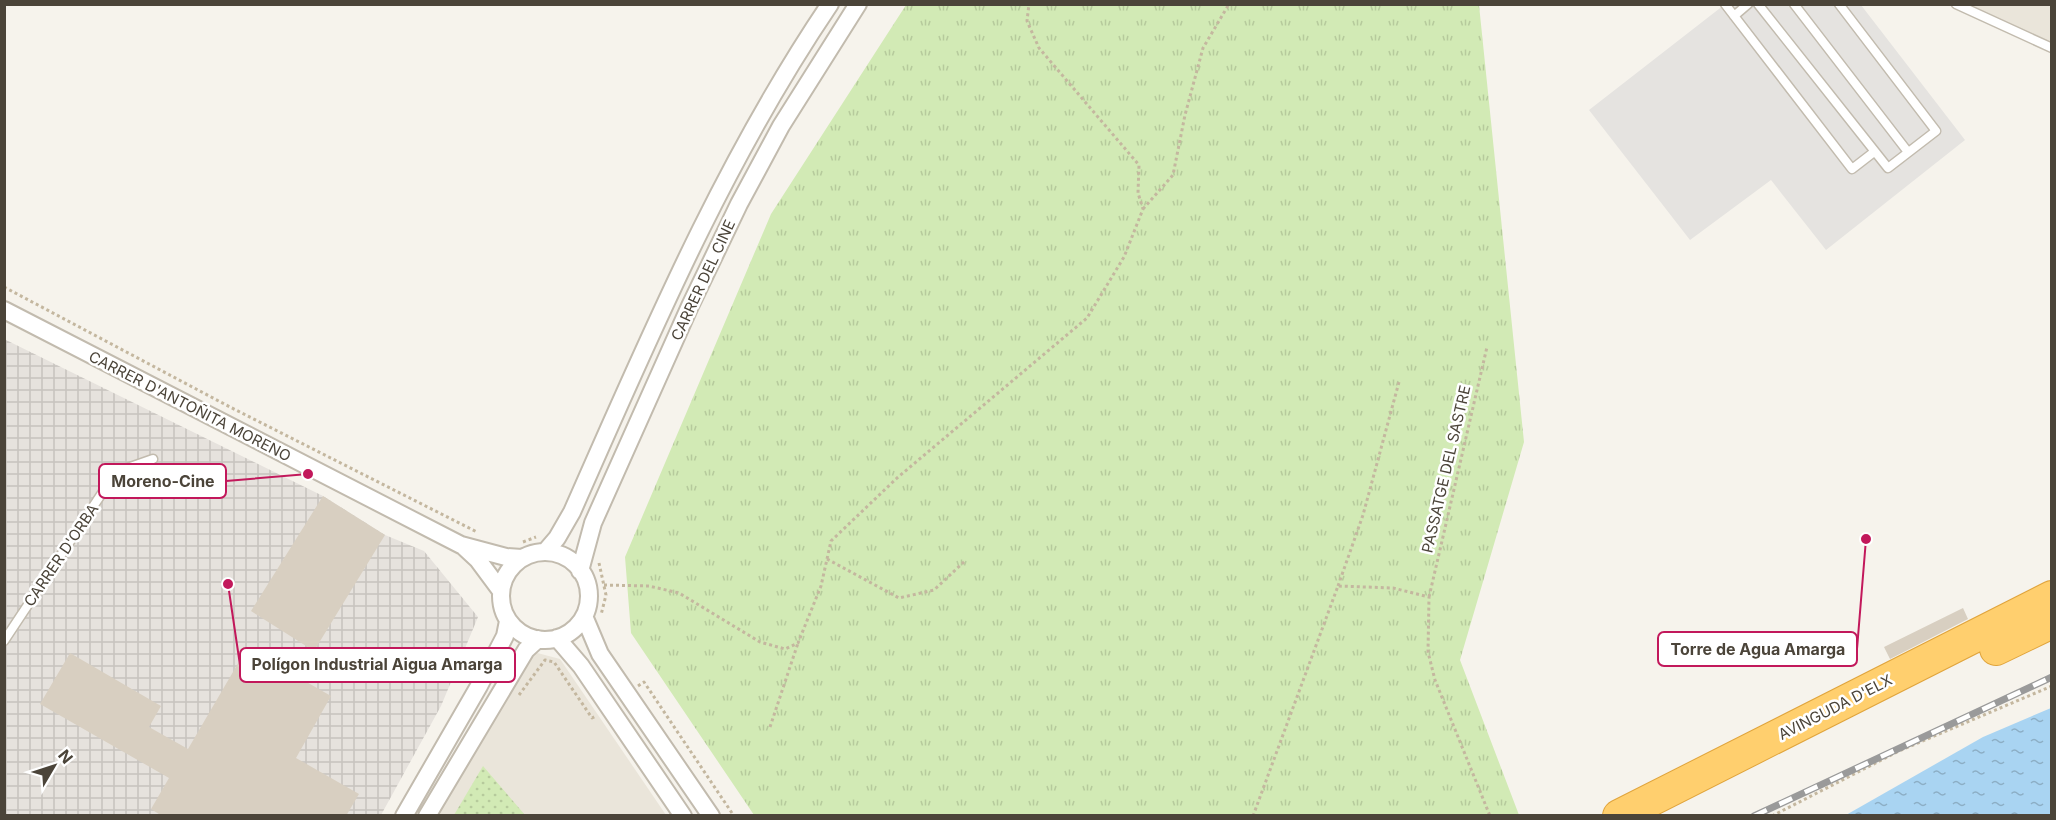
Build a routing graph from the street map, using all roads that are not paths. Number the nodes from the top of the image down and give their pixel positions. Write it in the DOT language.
graph roads {
  1 [pos="830,4"];
  2 [pos="858,4"];
  3 [pos="1725,4"];
  4 [pos="1748,4"];
  5 [pos="1758,4"];
  6 [pos="1794,4"];
  7 [pos="1839,4"];
  8 [pos="1956,4"];
  9 [pos="1734,16"];
  10 [pos="2052,48"];
  11 [pos="1874,152"];
  12 [pos="1908,152"];
  13 [pos="4,308"];
  14 [pos="153,459"];
  15 [pos="461,545"];
  16 [pos="518,551"];
  17 [pos="545,552"];
  18 [pos="580,571"];
  19 [pos="501,591"];
  20 [pos="2052,597"];
  21 [pos="584,616"];
  22 [pos="508,621"];
  23 [pos="2052,622"];
  24 [pos="557,638"];
  25 [pos="538,639"];
  26 [pos="4,641"];
  27 [pos="404,816"];
  28 [pos="427,816"];
  29 [pos="683,816"];
  30 [pos="711,816"];
  31 [pos="1619,816"];
  32 [pos="1662,816"];
  1 -- 17 [label="street, CARRER DEL CINE"];
  2 -- 18 [label="street, CARRER DEL CINE"];
  3 -- 9 [label="lane"];
  4 -- 9 [label="lane"];
  5 -- 11 [label="lane"];
  6 -- 12 [label="lane"];
  7 -- 12 [label="lane"];
  8 -- 10 [label="lane"];
  9 -- 11 [label="lane"];
  11 -- 12 [label="lane"];
  13 -- 15 [label="street, CARRER D'ANTOÑITA MORENO"];
  14 -- 26 [label="lane, CARRER D'ORBA"];
  15 -- 16 [label="street, CARRER D'ANTOÑITA MORENO"];
  15 -- 19 [label="street, CARRER D'ANTOÑITA MORENO"];
  16 -- 17 [label="street"];
  16 -- 19 [label="street"];
  17 -- 18 [label="street"];
  18 -- 21 [label="street"];
  19 -- 22 [label="street"];
  20 -- 31 [label="highway, AVINGUDA D'ELX"];
  21 -- 24 [label="street"];
  21 -- 30 [label="street"];
  22 -- 25 [label="street"];
  22 -- 27 [label="street"];
  23 -- 32 [label="highway, AVINGUDA D'ELX"];
  24 -- 25 [label="street"];
  24 -- 29 [label="street"];
  25 -- 28 [label="street"];
}
